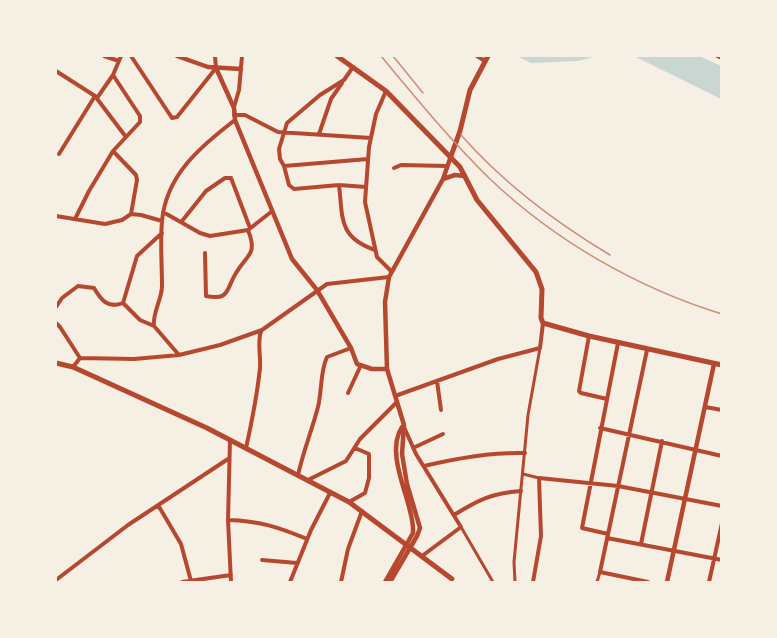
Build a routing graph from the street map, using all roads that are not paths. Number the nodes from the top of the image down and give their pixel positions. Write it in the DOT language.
graph roads {
  1 [pos="104,56"];
  2 [pos="121,56"];
  3 [pos="131,56"];
  4 [pos="177,56"];
  5 [pos="215,56"];
  6 [pos="242,56"];
  7 [pos="337,56"];
  8 [pos="477,56"];
  9 [pos="717,56"];
  10 [pos="486,58"];
  11 [pos="722,58"];
  12 [pos="119,61"];
  13 [pos="353,67"];
  14 [pos="216,68"];
  15 [pos="241,69"];
  16 [pos="56,71"];
  17 [pos="113,75"];
  18 [pos="344,80"];
  19 [pos="386,91"];
  20 [pos="96,97"];
  21 [pos="234,108"];
  22 [pos="234,117"];
  23 [pos="284,133"];
  24 [pos="319,135"];
  25 [pos="126,137"];
  26 [pos="371,138"];
  27 [pos="113,151"];
  28 [pos="59,154"];
  29 [pos="451,156"];
  30 [pos="368,159"];
  31 [pos="284,166"];
  32 [pos="447,166"];
  33 [pos="394,168"];
  34 [pos="465,176"];
  35 [pos="443,179"];
  36 [pos="339,184"];
  37 [pos="366,187"];
  38 [pos="163,212"];
  39 [pos="271,212"];
  40 [pos="131,214"];
  41 [pos="56,216"];
  42 [pos="75,219"];
  43 [pos="162,221"];
  44 [pos="182,221"];
  45 [pos="249,229"];
  46 [pos="162,233"];
  47 [pos="375,250"];
  48 [pos="205,254"];
  49 [pos="391,271"];
  50 [pos="388,277"];
  51 [pos="317,290"];
  52 [pos="123,303"];
  53 [pos="56,307"];
  54 [pos="56,323"];
  55 [pos="543,323"];
  56 [pos="154,326"];
  57 [pos="262,330"];
  58 [pos="589,336"];
  59 [pos="618,343"];
  60 [pos="351,348"];
  61 [pos="540,348"];
  62 [pos="647,350"];
  63 [pos="179,356"];
  64 [pos="80,358"];
  65 [pos="56,363"];
  66 [pos="714,364"];
  67 [pos="361,366"];
  68 [pos="722,366"];
  69 [pos="73,367"];
  70 [pos="387,369"];
  71 [pos="437,381"];
  72 [pos="348,393"];
  73 [pos="394,396"];
  74 [pos="608,399"];
  75 [pos="396,403"];
  76 [pos="705,407"];
  77 [pos="441,410"];
  78 [pos="722,410"];
  79 [pos="404,425"];
  80 [pos="600,428"];
  81 [pos="443,434"];
  82 [pos="628,435"];
  83 [pos="230,440"];
  84 [pos="662,441"];
  85 [pos="413,447"];
  86 [pos="246,448"];
  87 [pos="355,448"];
  88 [pos="695,451"];
  89 [pos="525,453"];
  90 [pos="722,456"];
  91 [pos="228,459"];
  92 [pos="424,466"];
  93 [pos="523,474"];
  94 [pos="298,475"];
  95 [pos="539,478"];
  96 [pos="308,480"];
  97 [pos="590,482"];
  98 [pos="618,486"];
  99 [pos="521,491"];
  100 [pos="331,492"];
  101 [pos="651,492"];
  102 [pos="685,499"];
  103 [pos="349,502"];
  104 [pos="158,505"];
  105 [pos="722,506"];
  106 [pos="362,511"];
  107 [pos="454,515"];
  108 [pos="228,520"];
  109 [pos="722,523"];
  110 [pos="461,527"];
  111 [pos="608,536"];
  112 [pos="307,539"];
  113 [pos="641,544"];
  114 [pos="408,546"];
  115 [pos="674,550"];
  116 [pos="422,556"];
  117 [pos="714,559"];
  118 [pos="262,560"];
  119 [pos="722,560"];
  120 [pos="297,563"];
  121 [pos="600,572"];
  122 [pos="231,575"];
  123 [pos="56,580"];
  124 [pos="192,581"];
  125 [pos="453,581"];
  126 [pos="182,582"];
  127 [pos="231,582"];
  128 [pos="290,582"];
  129 [pos="341,582"];
  130 [pos="385,582"];
  131 [pos="390,582"];
  132 [pos="493,582"];
  133 [pos="515,582"];
  134 [pos="533,582"];
  135 [pos="597,582"];
  136 [pos="640,582"];
  137 [pos="648,582"];
  138 [pos="667,582"];
  139 [pos="709,582"];
  1 -- 12 [label="street"];
  2 -- 12 [label="street"];
  3 -- 14 [label="street"];
  4 -- 14 [label="street"];
  5 -- 14 [label="street"];
  6 -- 15 [label="street"];
  7 -- 13 [label="main road"];
  8 -- 10 [label="street"];
  9 -- 11 [label="street"];
  10 -- 29 [label="main road"];
  12 -- 17 [label="street"];
  13 -- 18 [label="street"];
  13 -- 19 [label="main road"];
  14 -- 15 [label="street"];
  14 -- 21 [label="street"];
  15 -- 21 [label="street"];
  16 -- 20 [label="street"];
  17 -- 20 [label="street"];
  17 -- 25 [label="street"];
  18 -- 23 [label="street"];
  18 -- 24 [label="street"];
  19 -- 26 [label="street"];
  19 -- 29 [label="main road"];
  20 -- 25 [label="street"];
  20 -- 28 [label="street"];
  21 -- 22 [label="street"];
  22 -- 23 [label="street"];
  22 -- 38 [label="street"];
  22 -- 39 [label="street"];
  23 -- 24 [label="street"];
  23 -- 31 [label="street"];
  24 -- 26 [label="street"];
  25 -- 27 [label="street"];
  26 -- 30 [label="street"];
  27 -- 40 [label="street"];
  27 -- 42 [label="street"];
  29 -- 32 [label="street"];
  29 -- 34 [label="main road"];
  30 -- 31 [label="street"];
  30 -- 37 [label="street"];
  31 -- 36 [label="street"];
  32 -- 33 [label="street"];
  32 -- 35 [label="street"];
  34 -- 35 [label="street"];
  34 -- 55 [label="main road"];
  35 -- 49 [label="street"];
  36 -- 37 [label="street"];
  36 -- 47 [label="street"];
  37 -- 47 [label="street"];
  38 -- 43 [label="street"];
  38 -- 44 [label="street"];
  39 -- 45 [label="street"];
  39 -- 51 [label="street"];
  40 -- 42 [label="street"];
  40 -- 43 [label="street"];
  41 -- 42 [label="street"];
  43 -- 46 [label="street"];
  44 -- 45 [label="street"];
  44 -- 45 [label="street"];
  45 -- 48 [label="street"];
  46 -- 52 [label="street"];
  46 -- 56 [label="street"];
  47 -- 49 [label="street"];
  49 -- 50 [label="street"];
  50 -- 51 [label="street"];
  50 -- 70 [label="street"];
  51 -- 57 [label="street"];
  51 -- 60 [label="street"];
  52 -- 53 [label="street"];
  52 -- 56 [label="street"];
  54 -- 64 [label="street"];
  55 -- 58 [label="main road"];
  55 -- 61 [label="street"];
  56 -- 63 [label="street"];
  57 -- 63 [label="street"];
  57 -- 86 [label="street"];
  58 -- 59 [label="main road"];
  58 -- 74 [label="street"];
  59 -- 62 [label="main road"];
  59 -- 74 [label="street"];
  60 -- 67 [label="street"];
  60 -- 94 [label="street"];
  61 -- 71 [label="street"];
  61 -- 89 [label="street"];
  62 -- 66 [label="main road"];
  62 -- 82 [label="street"];
  63 -- 64 [label="street"];
  64 -- 69 [label="street"];
  65 -- 69 [label="main road"];
  66 -- 68 [label="main road"];
  66 -- 76 [label="street"];
  67 -- 70 [label="street"];
  67 -- 72 [label="street"];
  69 -- 83 [label="main road"];
  70 -- 73 [label="street"];
  71 -- 73 [label="street"];
  71 -- 77 [label="street"];
  73 -- 75 [label="street"];
  74 -- 80 [label="street"];
  75 -- 79 [label="street"];
  75 -- 87 [label="street"];
  76 -- 78 [label="street"];
  76 -- 88 [label="street"];
  79 -- 85 [label="street"];
  79 -- 114 [label="street"];
  80 -- 82 [label="street"];
  80 -- 97 [label="street"];
  81 -- 85 [label="street"];
  82 -- 84 [label="street"];
  82 -- 98 [label="street"];
  83 -- 86 [label="main road"];
  83 -- 91 [label="street"];
  84 -- 88 [label="street"];
  84 -- 101 [label="street"];
  85 -- 92 [label="street"];
  86 -- 94 [label="main road"];
  87 -- 96 [label="street"];
  87 -- 103 [label="street"];
  88 -- 90 [label="street"];
  88 -- 102 [label="street"];
  89 -- 92 [label="street"];
  89 -- 93 [label="street"];
  91 -- 104 [label="street"];
  91 -- 108 [label="street"];
  92 -- 107 [label="street"];
  93 -- 95 [label="street"];
  93 -- 99 [label="street"];
  94 -- 96 [label="main road"];
  95 -- 97 [label="street"];
  95 -- 134 [label="street"];
  96 -- 100 [label="main road"];
  97 -- 98 [label="street"];
  97 -- 111 [label="street"];
  98 -- 101 [label="street"];
  98 -- 111 [label="street"];
  99 -- 107 [label="street"];
  99 -- 133 [label="street"];
  100 -- 103 [label="main road"];
  100 -- 112 [label="street"];
  101 -- 102 [label="street"];
  101 -- 113 [label="street"];
  102 -- 105 [label="street"];
  102 -- 115 [label="street"];
  103 -- 106 [label="main road"];
  104 -- 123 [label="street"];
  104 -- 124 [label="street"];
  106 -- 114 [label="main road"];
  106 -- 129 [label="street"];
  107 -- 110 [label="street"];
  108 -- 112 [label="street"];
  108 -- 122 [label="street"];
  109 -- 117 [label="street"];
  110 -- 116 [label="street"];
  110 -- 132 [label="street"];
  111 -- 113 [label="street"];
  111 -- 121 [label="street"];
  112 -- 120 [label="street"];
  113 -- 115 [label="street"];
  114 -- 116 [label="main road"];
  114 -- 130 [label="street"];
  114 -- 131 [label="street"];
  115 -- 117 [label="street"];
  115 -- 138 [label="street"];
  116 -- 125 [label="main road"];
  117 -- 119 [label="street"];
  117 -- 139 [label="street"];
  118 -- 120 [label="street"];
  120 -- 128 [label="street"];
  121 -- 135 [label="street"];
  121 -- 136 [label="street"];
  122 -- 124 [label="street"];
  122 -- 127 [label="street"];
  124 -- 126 [label="street"];
  136 -- 137 [label="street"];
}
